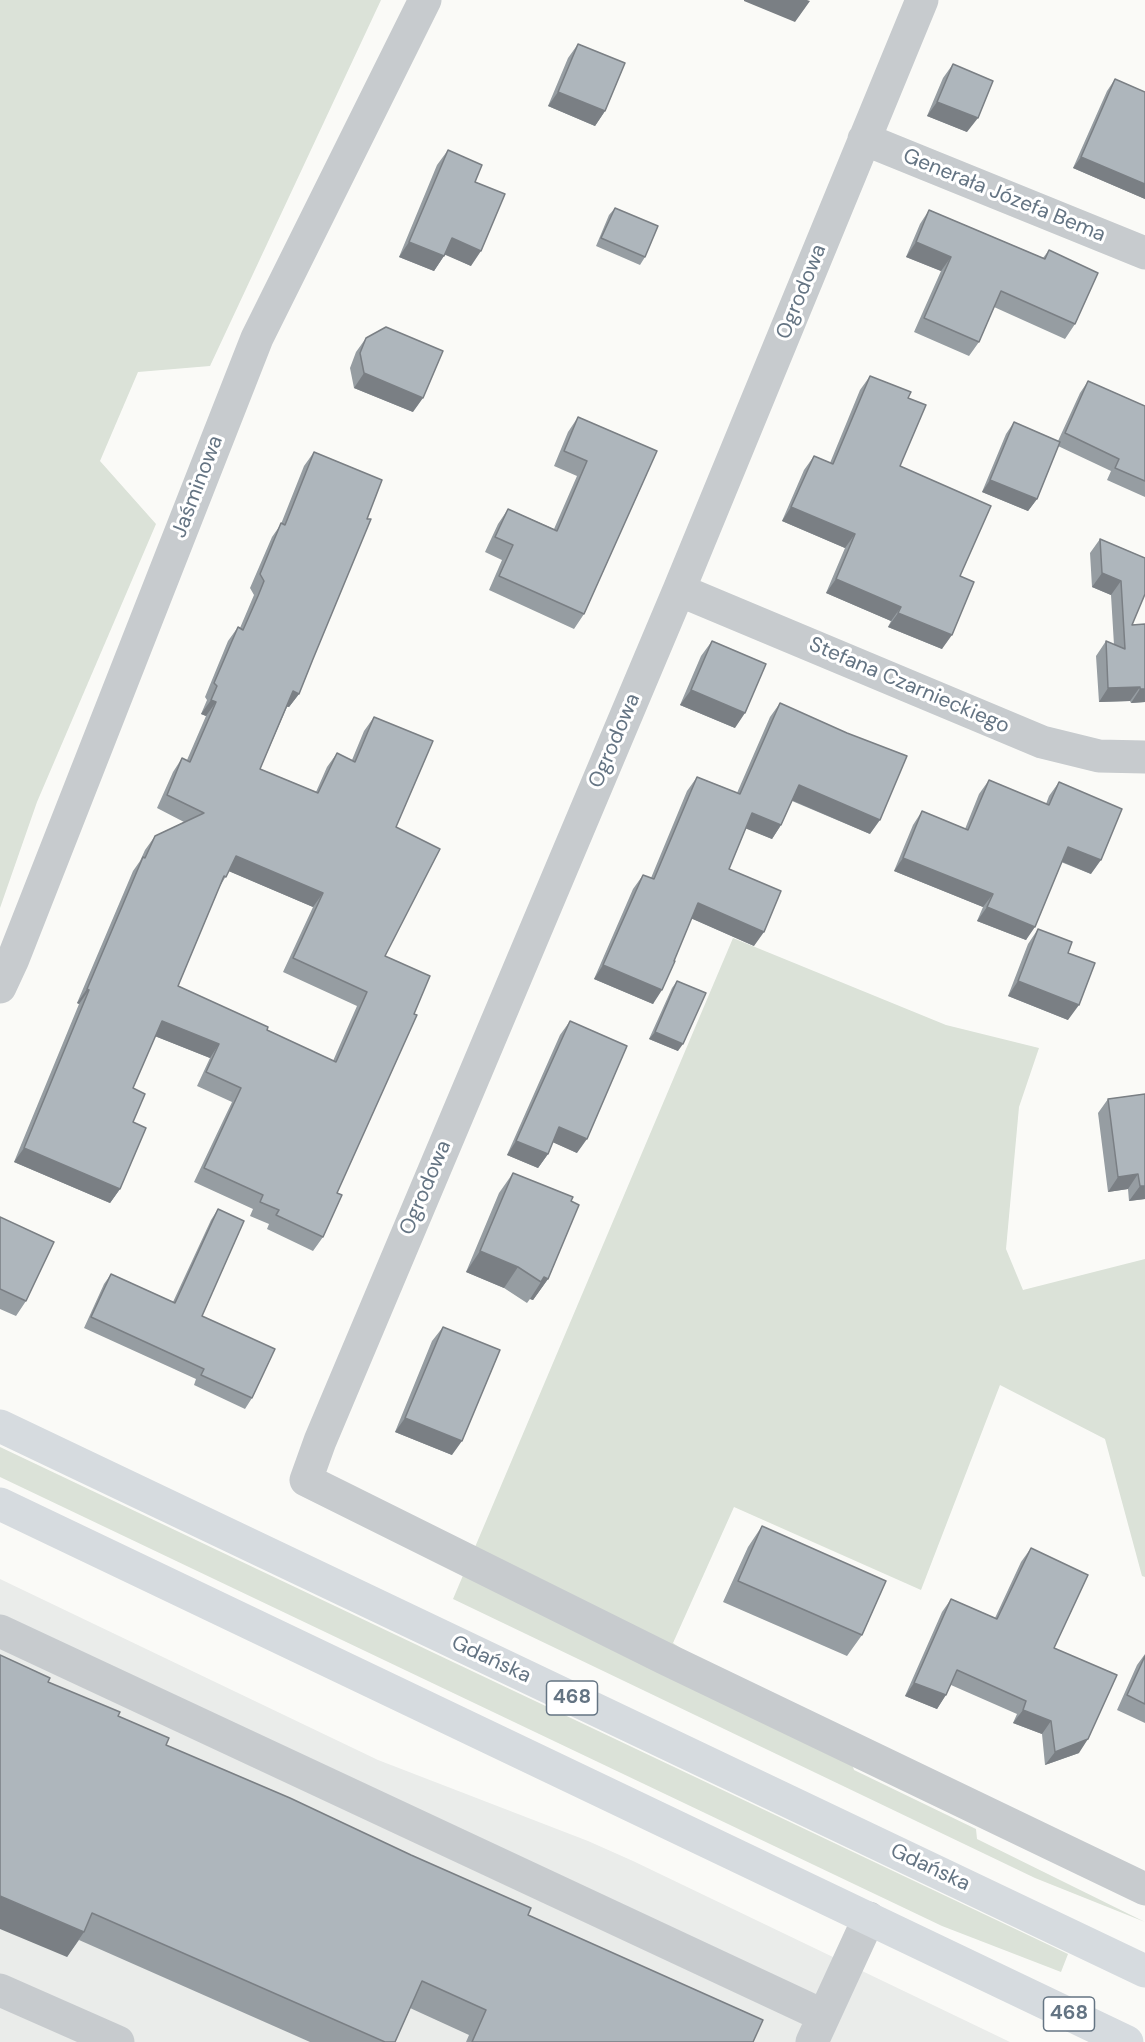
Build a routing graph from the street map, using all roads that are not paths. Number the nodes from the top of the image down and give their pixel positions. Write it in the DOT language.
graph roads {
  1 [pos="425,0"];
  2 [pos="922,0"];
  3 [pos="864,140"];
  4 [pos="1145,253"];
  5 [pos="679,590"];
  6 [pos="1145,757"];
  7 [pos="0,987"];
  8 [pos="0,1426"];
  9 [pos="0,1503"];
  10 [pos="0,1631"];
  11 [pos="1145,1889"];
  12 [pos="869,1918"];
  13 [pos="1145,1971"];
  14 [pos="0,1990"];
  15 [pos="818,2029"];
  16 [pos="118,2042"];
  17 [pos="1127,2042"];
  1 -- 7 [label="street, Jaśminowa"];
  2 -- 3 [label="street, Ogrodowa"];
  3 -- 4 [label="street, Generała Józefa Bema"];
  3 -- 5 [label="street, Ogrodowa"];
  5 -- 6 [label="street, Stefana Czarnieckiego"];
  5 -- 11 [label="street, Ogrodowa"];
  8 -- 13 [label="main road, Gdańska / 468"];
  9 -- 12 [label="main road, 468"];
  10 -- 15 [label="street"];
  12 -- 15 [label="street"];
  12 -- 17 [label="main road, 468"];
  14 -- 16 [label="street"];
}
